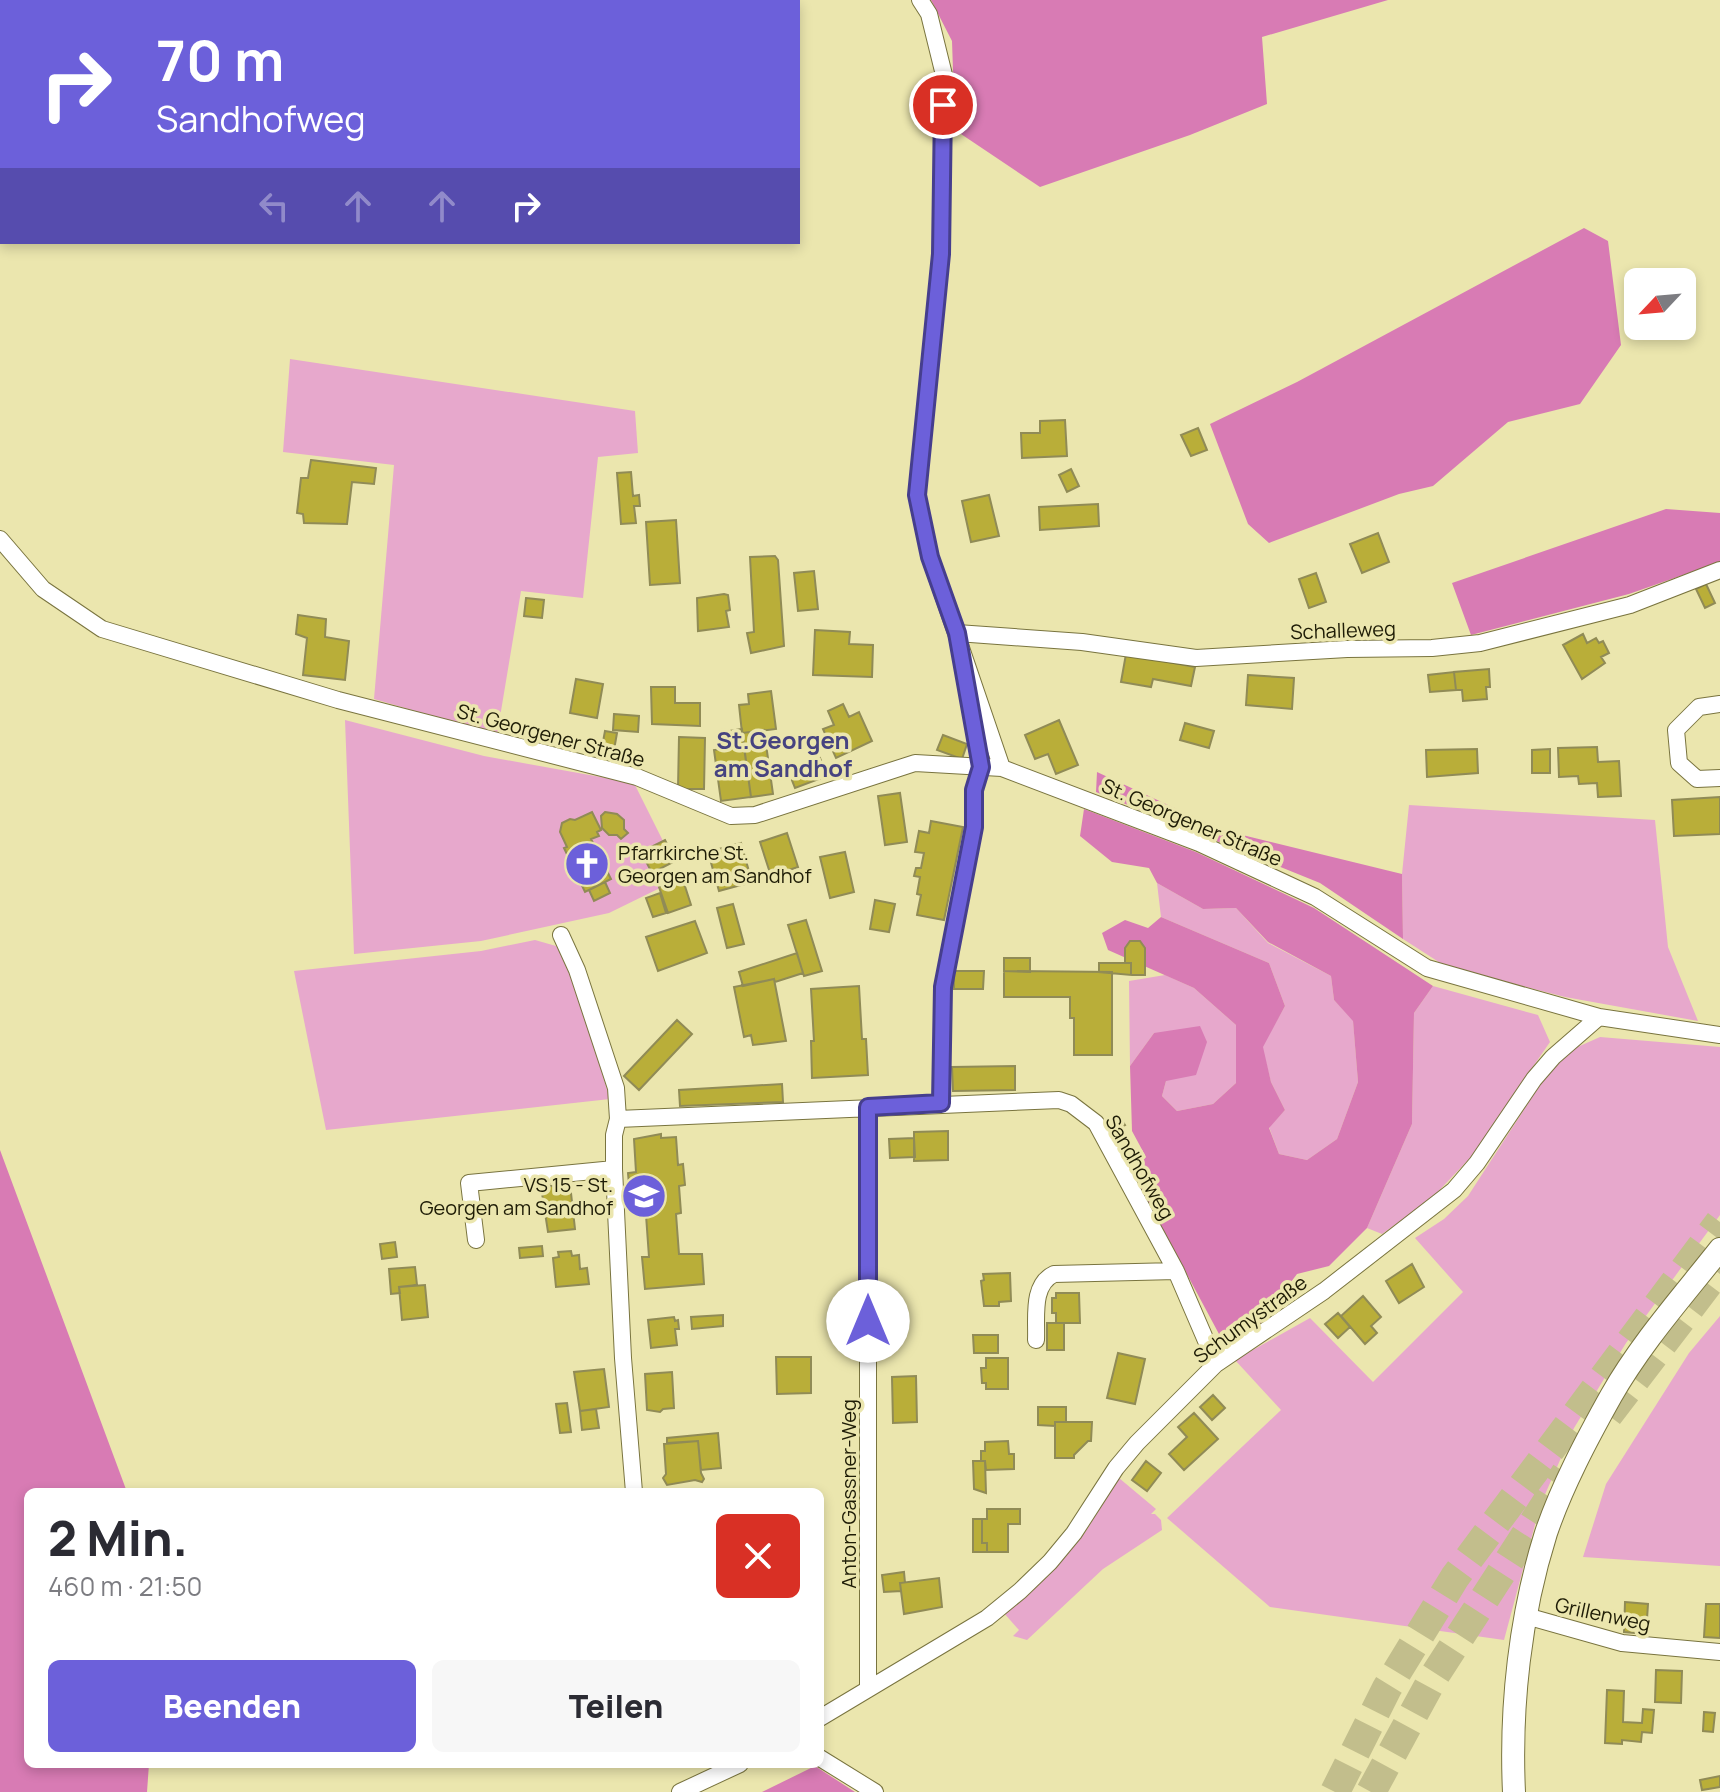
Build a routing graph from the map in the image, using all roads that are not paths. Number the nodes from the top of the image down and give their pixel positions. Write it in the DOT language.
graph roads {
  1 [pos="920,0"];
  2 [pos="0,539"];
  3 [pos="1720,570"];
  4 [pos="957,633"];
  5 [pos="1720,704"];
  6 [pos="981,767"];
  7 [pos="1002,768"];
  8 [pos="1720,778"];
  9 [pos="561,935"];
  10 [pos="1599,1017"];
  11 [pos="1720,1035"];
  12 [pos="941,1103"];
  13 [pos="868,1107"];
  14 [pos="618,1119"];
  15 [pos="614,1169"];
  16 [pos="476,1240"];
  17 [pos="1720,1249"];
  18 [pos="1176,1271"];
  19 [pos="1036,1340"];
  20 [pos="1216,1364"];
  21 [pos="634,1488"];
  22 [pos="1526,1616"];
  23 [pos="1720,1652"];
  24 [pos="868,1689"];
  25 [pos="824,1716"];
  26 [pos="824,1760"];
  27 [pos="731,1768"];
  28 [pos="680,1792"];
  29 [pos="875,1792"];
  30 [pos="1514,1792"];
  1 -- 4 [label="street"];
  2 -- 6 [label="street, St. Georgener Straße"];
  3 -- 4 [label="street, Schalleweg"];
  4 -- 6 [label="street"];
  4 -- 7 [label="street"];
  5 -- 8 [label="street"];
  6 -- 7 [label="street, St. Georgener Straße"];
  6 -- 12 [label="street"];
  7 -- 10 [label="street, St. Georgener Straße"];
  9 -- 14 [label="street"];
  10 -- 11 [label="street"];
  10 -- 20 [label="street, Schumystraße"];
  12 -- 13 [label="street, Sandhofweg"];
  12 -- 18 [label="street, Sandhofweg"];
  13 -- 14 [label="street, Sandhofweg"];
  13 -- 24 [label="street, Anton-Gassner-Weg"];
  14 -- 15 [label="street"];
  15 -- 16 [label="street"];
  15 -- 21 [label="street"];
  17 -- 22 [label="main road"];
  18 -- 19 [label="street"];
  18 -- 20 [label="street, Sandhofweg"];
  20 -- 24 [label="street, Schumystraße"];
  22 -- 23 [label="street, Grillenweg"];
  22 -- 30 [label="main road"];
  24 -- 25 [label="street, Schumystraße"];
  26 -- 29 [label="street"];
  27 -- 28 [label="street"];
}
